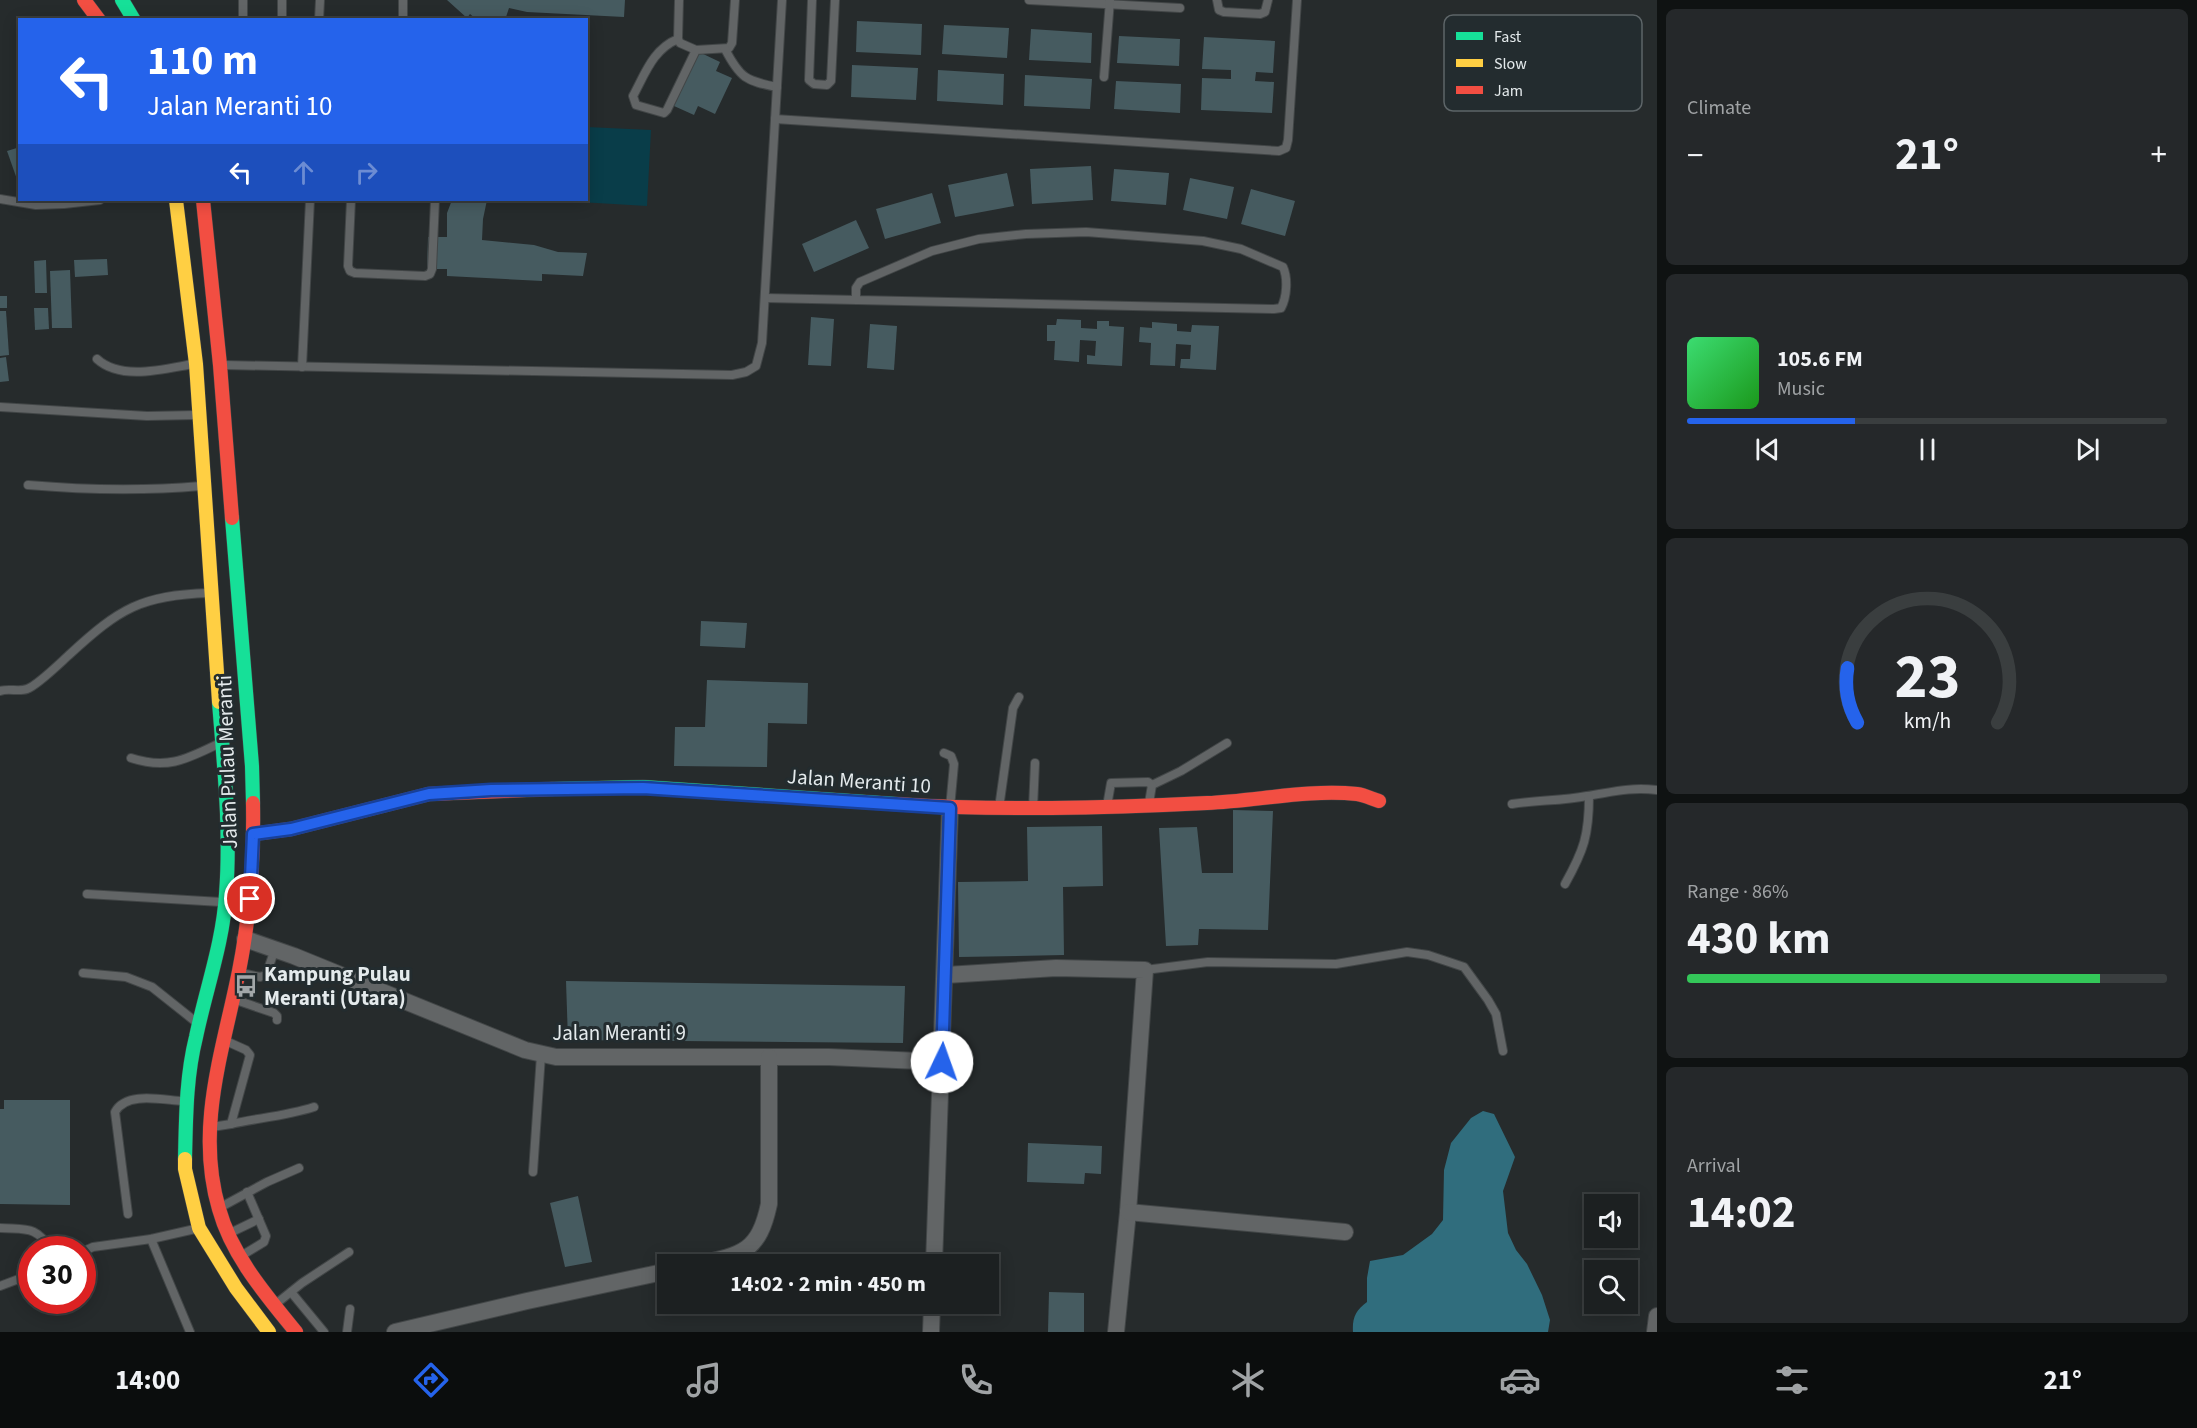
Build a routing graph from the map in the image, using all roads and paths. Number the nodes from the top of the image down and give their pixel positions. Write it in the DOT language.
graph roads {
  1 [pos="122,0"];
  2 [pos="243,0"];
  3 [pos="282,0"];
  4 [pos="320,0"];
  5 [pos="404,0"];
  6 [pos="679,0"];
  7 [pos="735,0"];
  8 [pos="782,0"];
  9 [pos="812,0"];
  10 [pos="836,0"];
  11 [pos="1029,0"];
  12 [pos="1217,0"];
  13 [pos="1268,0"];
  14 [pos="1297,0"];
  15 [pos="1110,2"];
  16 [pos="1180,8"];
  17 [pos="133,18"];
  18 [pos="243,18"];
  19 [pos="282,18"];
  20 [pos="319,18"];
  21 [pos="403,18"];
  22 [pos="678,39"];
  23 [pos="696,50"];
  24 [pos="725,50"];
  25 [pos="1104,77"];
  26 [pos="777,87"];
  27 [pos="776,119"];
  28 [pos="0,199"];
  29 [pos="91,201"];
  30 [pos="176,201"];
  31 [pos="203,201"];
  32 [pos="310,201"];
  33 [pos="351,201"];
  34 [pos="435,201"];
  35 [pos="765,298"];
  36 [pos="856,300"];
  37 [pos="97,359"];
  38 [pos="196,364"];
  39 [pos="220,365"];
  40 [pos="302,367"];
  41 [pos="0,407"];
  42 [pos="200,415"];
  43 [pos="28,485"];
  44 [pos="205,486"];
  45 [pos="212,593"];
  46 [pos="0,691"];
  47 [pos="1019,697"];
  48 [pos="223,742"];
  49 [pos="1227,743"];
  50 [pos="944,753"];
  51 [pos="131,758"];
  52 [pos="1035,763"];
  53 [pos="1152,785"];
  54 [pos="1657,790"];
  55 [pos="1589,796"];
  56 [pos="226,797"];
  57 [pos="253,797"];
  58 [pos="1379,801"];
  59 [pos="1512,804"];
  60 [pos="1148,806"];
  61 [pos="950,808"];
  62 [pos="999,808"];
  63 [pos="1033,808"];
  64 [pos="1107,808"];
  65 [pos="253,834"];
  66 [pos="1565,884"];
  67 [pos="87,894"];
  68 [pos="225,902"];
  69 [pos="245,939"];
  70 [pos="275,949"];
  71 [pos="1144,970"];
  72 [pos="83,973"];
  73 [pos="238,973"];
  74 [pos="946,975"];
  75 [pos="233,999"];
  76 [pos="277,1020"];
  77 [pos="199,1024"];
  78 [pos="223,1040"];
  79 [pos="1503,1051"];
  80 [pos="541,1055"];
  81 [pos="769,1057"];
  82 [pos="942,1062"];
  83 [pos="186,1101"];
  84 [pos="314,1107"];
  85 [pos="231,1124"];
  86 [pos="208,1128"];
  87 [pos="299,1168"];
  88 [pos="533,1172"];
  89 [pos="247,1192"];
  90 [pos="218,1209"];
  91 [pos="1128,1212"];
  92 [pos="128,1214"];
  93 [pos="259,1219"];
  94 [pos="0,1228"];
  95 [pos="199,1228"];
  96 [pos="1345,1232"];
  97 [pos="228,1234"];
  98 [pos="43,1236"];
  99 [pos="151,1239"];
  100 [pos="96,1247"];
  101 [pos="349,1252"];
  102 [pos="739,1254"];
  103 [pos="934,1254"];
  104 [pos="240,1257"];
  105 [pos="657,1273"];
  106 [pos="18,1279"];
  107 [pos="0,1286"];
  108 [pos="291,1292"];
  109 [pos="274,1306"];
  110 [pos="350,1309"];
  111 [pos="932,1314"];
  112 [pos="1657,1316"];
  113 [pos="190,1332"];
  114 [pos="269,1332"];
  115 [pos="296,1332"];
  116 [pos="324,1332"];
  117 [pos="346,1332"];
  118 [pos="395,1332"];
  119 [pos="931,1332"];
  120 [pos="1116,1332"];
  121 [pos="1655,1332"];
  1 -- 17 [label="main road"];
  2 -- 18 [label="lane"];
  3 -- 19 [label="lane"];
  4 -- 20 [label="lane"];
  5 -- 21 [label="lane"];
  6 -- 22 [label="lane"];
  7 -- 24 [label="lane"];
  8 -- 26 [label="lane"];
  9 -- 10 [label="lane"];
  11 -- 15 [label="lane"];
  12 -- 13 [label="lane"];
  14 -- 27 [label="lane"];
  15 -- 16 [label="lane"];
  15 -- 25 [label="lane"];
  22 -- 23 [label="lane"];
  22 -- 23 [label="lane"];
  23 -- 24 [label="lane"];
  24 -- 26 [label="lane"];
  26 -- 27 [label="lane"];
  27 -- 35 [label="lane"];
  28 -- 29 [label="lane"];
  30 -- 38 [label="main road, Jalan Pulau Meranti"];
  31 -- 39 [label="main road, Jalan Pulau Meranti"];
  32 -- 40 [label="lane"];
  33 -- 34 [label="lane"];
  35 -- 36 [label="lane"];
  35 -- 40 [label="lane"];
  36 -- 36 [label="lane"];
  37 -- 38 [label="lane"];
  38 -- 42 [label="main road, Jalan Pulau Meranti"];
  39 -- 40 [label="lane"];
  39 -- 57 [label="main road, Jalan Pulau Meranti"];
  41 -- 42 [label="lane"];
  42 -- 44 [label="main road, Jalan Pulau Meranti"];
  43 -- 44 [label="lane"];
  44 -- 45 [label="main road, Jalan Pulau Meranti"];
  45 -- 46 [label="lane"];
  45 -- 48 [label="main road, Jalan Pulau Meranti"];
  47 -- 62 [label="lane"];
  48 -- 51 [label="lane"];
  48 -- 56 [label="main road, Jalan Pulau Meranti"];
  49 -- 53 [label="lane"];
  50 -- 61 [label="lane"];
  52 -- 63 [label="lane"];
  53 -- 60 [label="lane"];
  53 -- 64 [label="lane"];
  54 -- 55 [label="lane"];
  55 -- 59 [label="lane"];
  55 -- 66 [label="lane"];
  56 -- 57 [label="main road"];
  56 -- 68 [label="main road, Jalan Pulau Meranti"];
  57 -- 65 [label="main road, Jalan Pulau Meranti"];
  58 -- 60 [label="main road, Jalan Meranti 10"];
  60 -- 64 [label="main road, Jalan Meranti 10"];
  61 -- 62 [label="main road, Jalan Meranti 10"];
  61 -- 65 [label="main road, Jalan Meranti 10"];
  61 -- 74 [label="street"];
  62 -- 63 [label="main road, Jalan Meranti 10"];
  63 -- 64 [label="main road, Jalan Meranti 10"];
  65 -- 69 [label="main road, Jalan Pulau Meranti"];
  67 -- 68 [label="lane"];
  68 -- 77 [label="main road, Jalan Pulau Meranti"];
  69 -- 70 [label="street, Jalan Meranti 9"];
  69 -- 73 [label="main road, Jalan Pulau Meranti"];
  70 -- 73 [label="lane"];
  70 -- 80 [label="street, Jalan Meranti 9"];
  71 -- 74 [label="street"];
  71 -- 79 [label="lane"];
  71 -- 91 [label="street"];
  72 -- 77 [label="lane"];
  73 -- 75 [label="main road, Jalan Pulau Meranti"];
  74 -- 82 [label="street"];
  75 -- 76 [label="lane"];
  75 -- 78 [label="main road, Jalan Pulau Meranti"];
  77 -- 83 [label="main road, Jalan Pulau Meranti"];
  78 -- 85 [label="lane"];
  78 -- 86 [label="main road, Jalan Pulau Meranti"];
  80 -- 81 [label="street, Jalan Meranti 9"];
  80 -- 88 [label="lane"];
  81 -- 82 [label="street, Jalan Meranti 9"];
  81 -- 102 [label="street"];
  82 -- 103 [label="street"];
  83 -- 92 [label="lane"];
  83 -- 95 [label="main road, Jalan Pulau Meranti"];
  84 -- 85 [label="lane"];
  85 -- 86 [label="lane"];
  86 -- 90 [label="main road, Jalan Pulau Meranti"];
  87 -- 89 [label="lane"];
  89 -- 90 [label="lane"];
  89 -- 93 [label="lane"];
  90 -- 97 [label="main road, Jalan Pulau Meranti"];
  91 -- 96 [label="street"];
  91 -- 120 [label="street"];
  93 -- 97 [label="lane"];
  93 -- 104 [label="lane"];
  94 -- 98 [label="lane"];
  95 -- 99 [label="lane"];
  95 -- 114 [label="main road, Jalan Pulau Meranti"];
  97 -- 104 [label="main road, Jalan Pulau Meranti"];
  99 -- 100 [label="lane"];
  99 -- 113 [label="lane"];
  101 -- 108 [label="lane"];
  104 -- 109 [label="main road, Jalan Pulau Meranti"];
  105 -- 118 [label="street"];
  106 -- 107 [label="lane"];
  108 -- 109 [label="lane"];
  108 -- 116 [label="lane"];
  109 -- 115 [label="main road, Jalan Pulau Meranti"];
  110 -- 117 [label="lane"];
  111 -- 119 [label="street"];
  112 -- 121 [label="street"];
}
